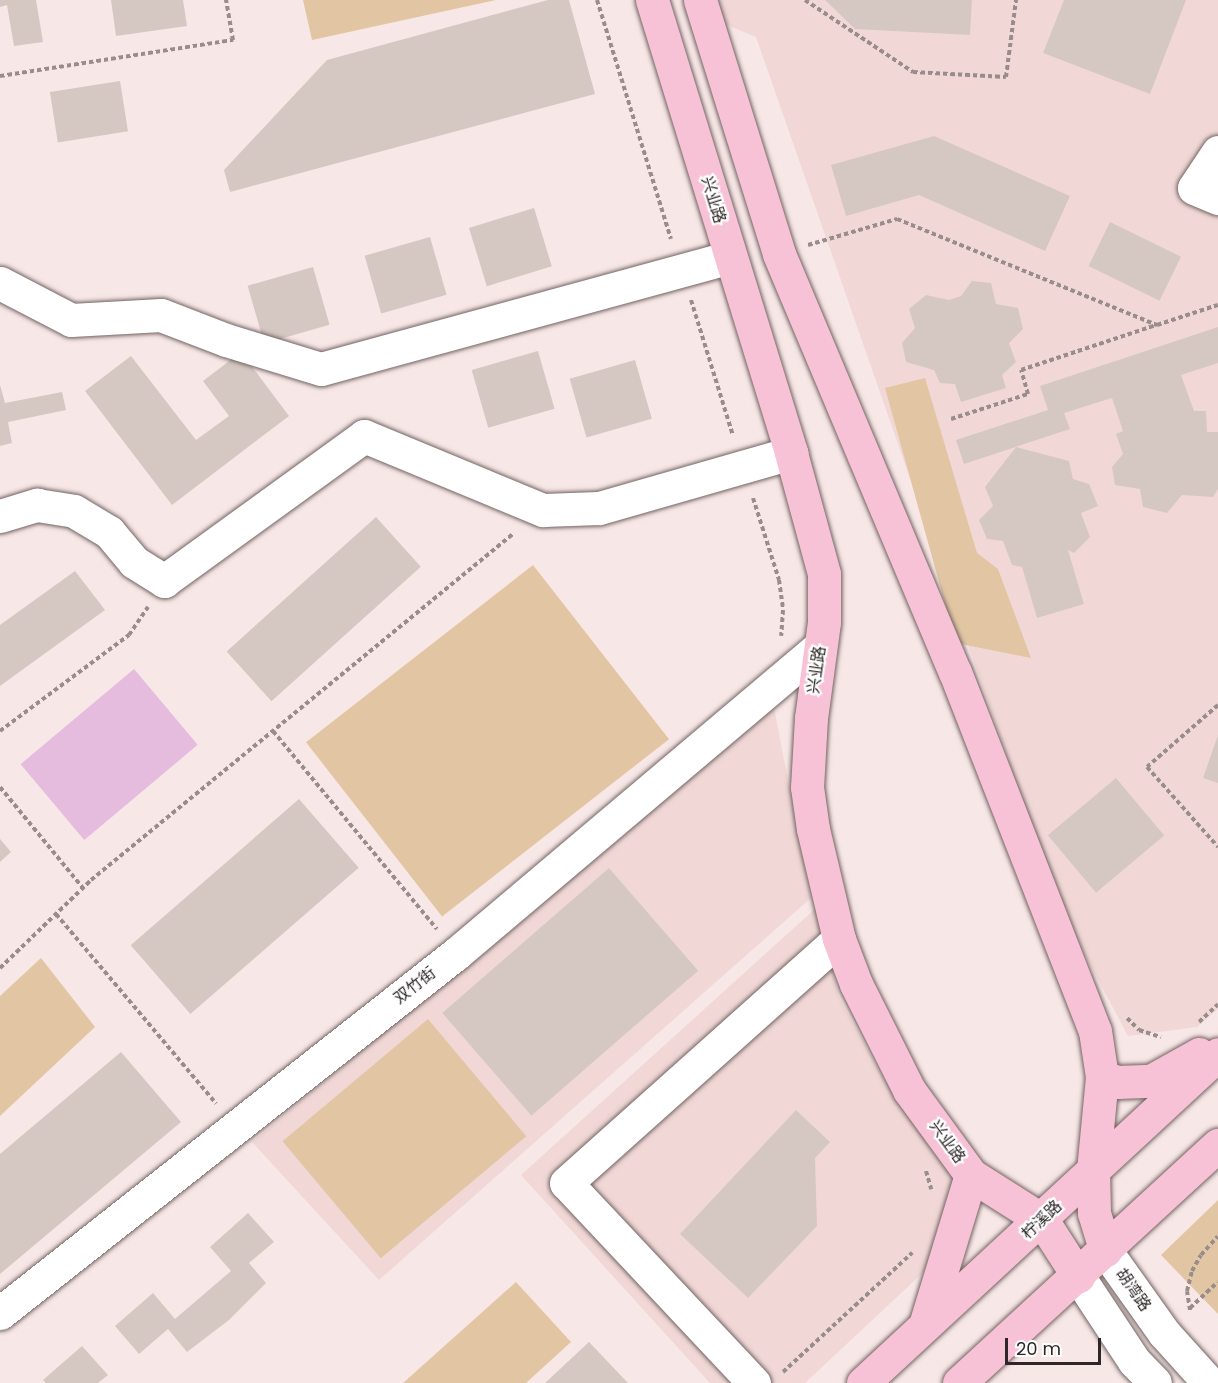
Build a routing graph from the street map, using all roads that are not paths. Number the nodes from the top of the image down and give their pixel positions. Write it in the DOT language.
graph roads {
  1 [pos="651,0"];
  2 [pos="700,0"];
  3 [pos="1218,152"];
  4 [pos="1218,198"];
  5 [pos="730,257"];
  6 [pos="0,283"];
  7 [pos="791,453"];
  8 [pos="0,516"];
  9 [pos="820,646"];
  10 [pos="839,939"];
  11 [pos="1208,1033"];
  12 [pos="1218,1054"];
  13 [pos="1102,1077"];
  14 [pos="1218,1145"];
  15 [pos="1093,1172"];
  16 [pos="971,1175"];
  17 [pos="1042,1220"];
  18 [pos="1105,1250"];
  19 [pos="1078,1276"];
  20 [pos="0,1313"];
  21 [pos="924,1327"];
  22 [pos="767,1379"];
  23 [pos="863,1383"];
  24 [pos="959,1383"];
  25 [pos="1155,1383"];
  26 [pos="1209,1383"];
  1 -- 5 [label="main road, 兴业路"];
  2 -- 13 [label="main road"];
  3 -- 4 [label="street"];
  5 -- 6 [label="street"];
  5 -- 7 [label="main road, 兴业路"];
  7 -- 8 [label="street"];
  7 -- 9 [label="main road, 兴业路"];
  9 -- 10 [label="main road, 兴业路"];
  9 -- 20 [label="street, 双竹街"];
  10 -- 16 [label="main road, 兴业路"];
  10 -- 22 [label="street"];
  11 -- 13 [label="main road"];
  12 -- 15 [label="main road, 柠溪路"];
  13 -- 15 [label="main road"];
  14 -- 18 [label="main road"];
  15 -- 17 [label="main road, 柠溪路"];
  15 -- 18 [label="main road"];
  16 -- 17 [label="main road, 兴业路"];
  16 -- 21 [label="main road"];
  17 -- 19 [label="main road, 兴业路"];
  17 -- 21 [label="main road, 柠溪路"];
  18 -- 19 [label="main road"];
  18 -- 26 [label="street, 胡湾路"];
  19 -- 24 [label="main road"];
  19 -- 25 [label="street"];
  21 -- 23 [label="main road, 柠溪路"];
}
